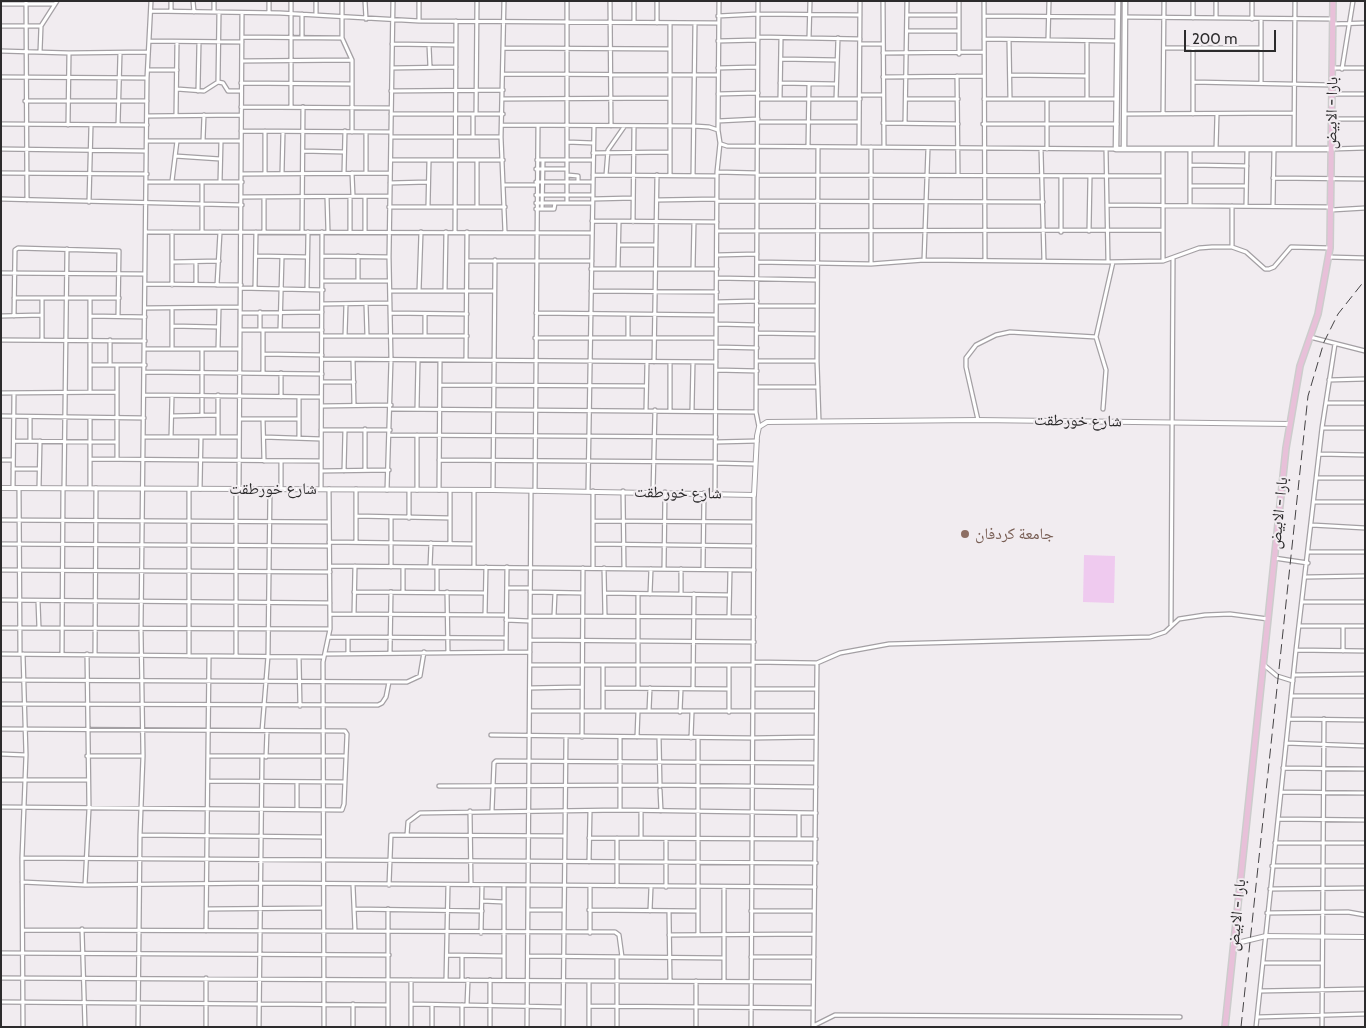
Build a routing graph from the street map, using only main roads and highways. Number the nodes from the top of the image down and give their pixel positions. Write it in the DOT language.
graph roads {
  1 [pos="1118,1"];
  2 [pos="1125,1"];
  3 [pos="1333,1"];
  4 [pos="1124,149"];
  5 [pos="1331,149"];
  6 [pos="1225,1027"];
  1 -- 4 [label="main road"];
  2 -- 4 [label="main road"];
  3 -- 5 [label="main road, بارا - الابيض"];
  4 -- 5 [label="main road"];
  5 -- 6 [label="main road, بارا - الابيض"];
}
